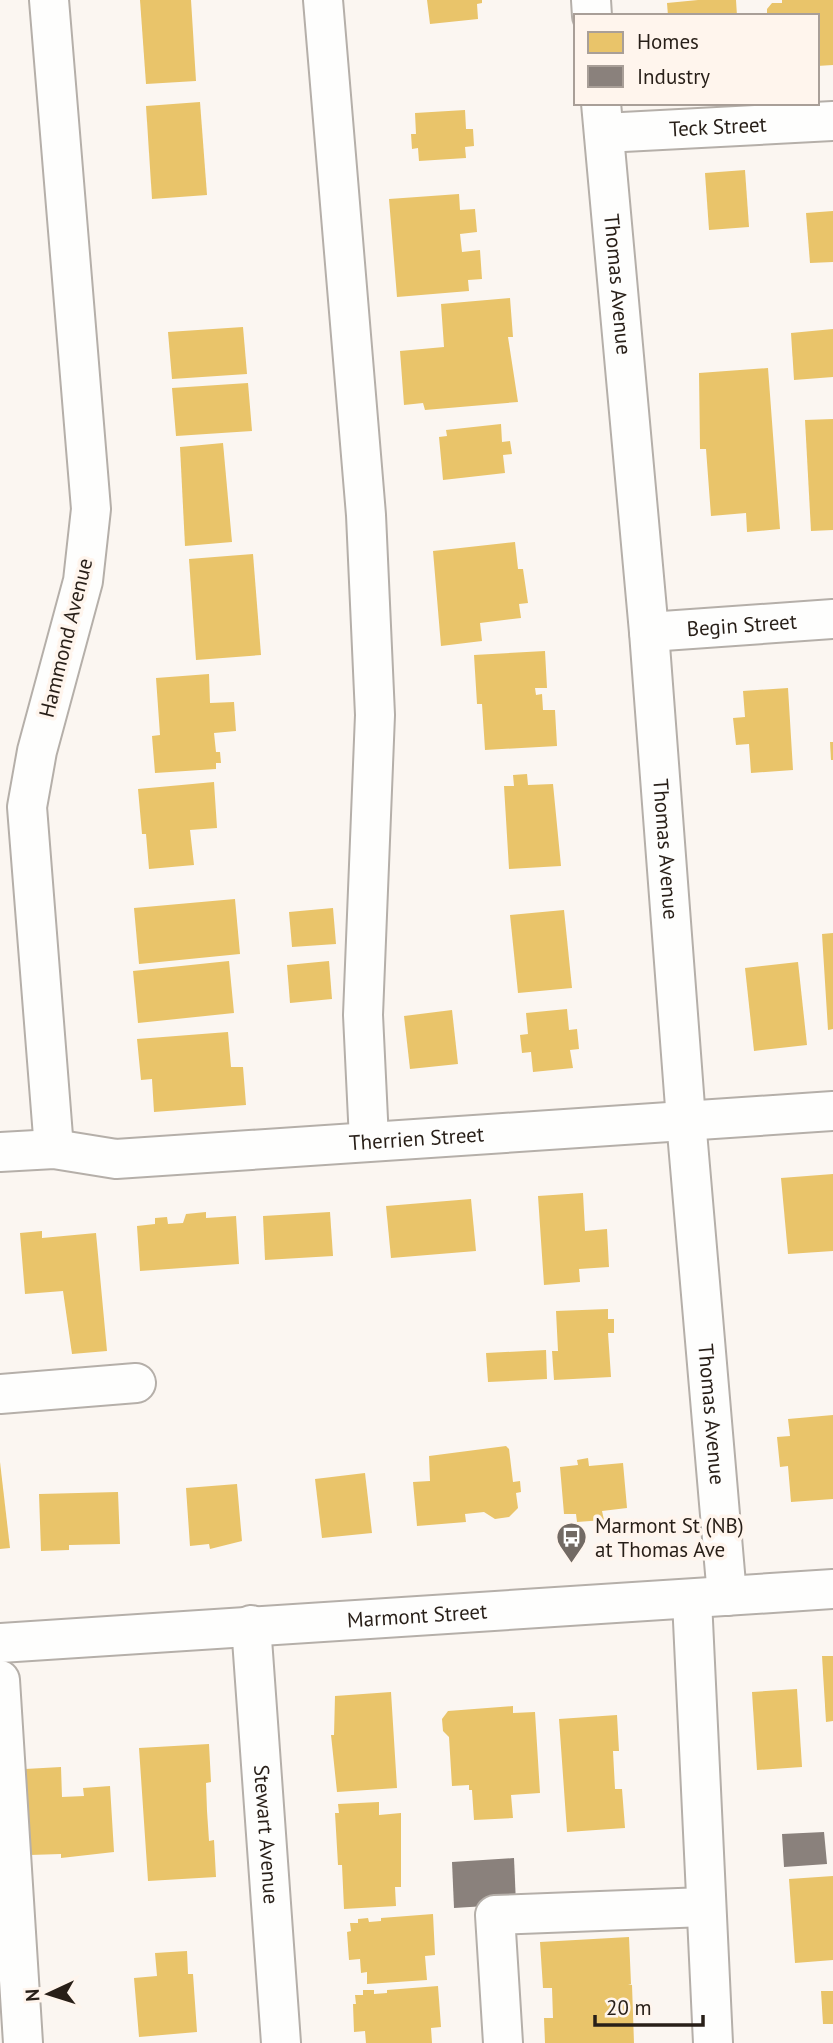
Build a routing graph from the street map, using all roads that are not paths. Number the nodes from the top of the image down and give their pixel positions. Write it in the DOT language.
graph roads {
  1 [pos="48,0"];
  2 [pos="323,0"];
  3 [pos="602,118"];
  4 [pos="833,121"];
  5 [pos="833,619"];
  6 [pos="649,632"];
  7 [pos="833,1111"];
  8 [pos="686,1120"];
  9 [pos="369,1140"];
  10 [pos="54,1149"];
  11 [pos="0,1152"];
  12 [pos="136,1383"];
  13 [pos="0,1394"];
  14 [pos="833,1589"];
  15 [pos="710,1598"];
  16 [pos="251,1625"];
  17 [pos="0,1643"];
  18 [pos="0,1680"];
  19 [pos="705,1907"];
  20 [pos="23,2043"];
  21 [pos="281,2043"];
  22 [pos="503,2043"];
  23 [pos="713,2043"];
  1 -- 10 [label="street, Hammond Avenue"];
  2 -- 9 [label="street"];
  3 -- 4 [label="street, Teck Street"];
  3 -- 6 [label="street, Thomas Avenue"];
  5 -- 6 [label="street, Begin Street"];
  6 -- 8 [label="street, Thomas Avenue"];
  7 -- 8 [label="street, Therrien Street"];
  8 -- 9 [label="street, Therrien Street"];
  8 -- 15 [label="street, Thomas Avenue"];
  9 -- 10 [label="street, Therrien Street"];
  10 -- 11 [label="street, Therrien Street"];
  12 -- 13 [label="street"];
  14 -- 15 [label="street, Marmont Street"];
  15 -- 16 [label="street, Marmont Street"];
  15 -- 19 [label="street, Thomas Avenue"];
  16 -- 17 [label="street, Marmont Street"];
  16 -- 21 [label="street, Stewart Avenue"];
  18 -- 20 [label="street"];
  19 -- 22 [label="street"];
  19 -- 23 [label="street, Thomas Avenue"];
}
